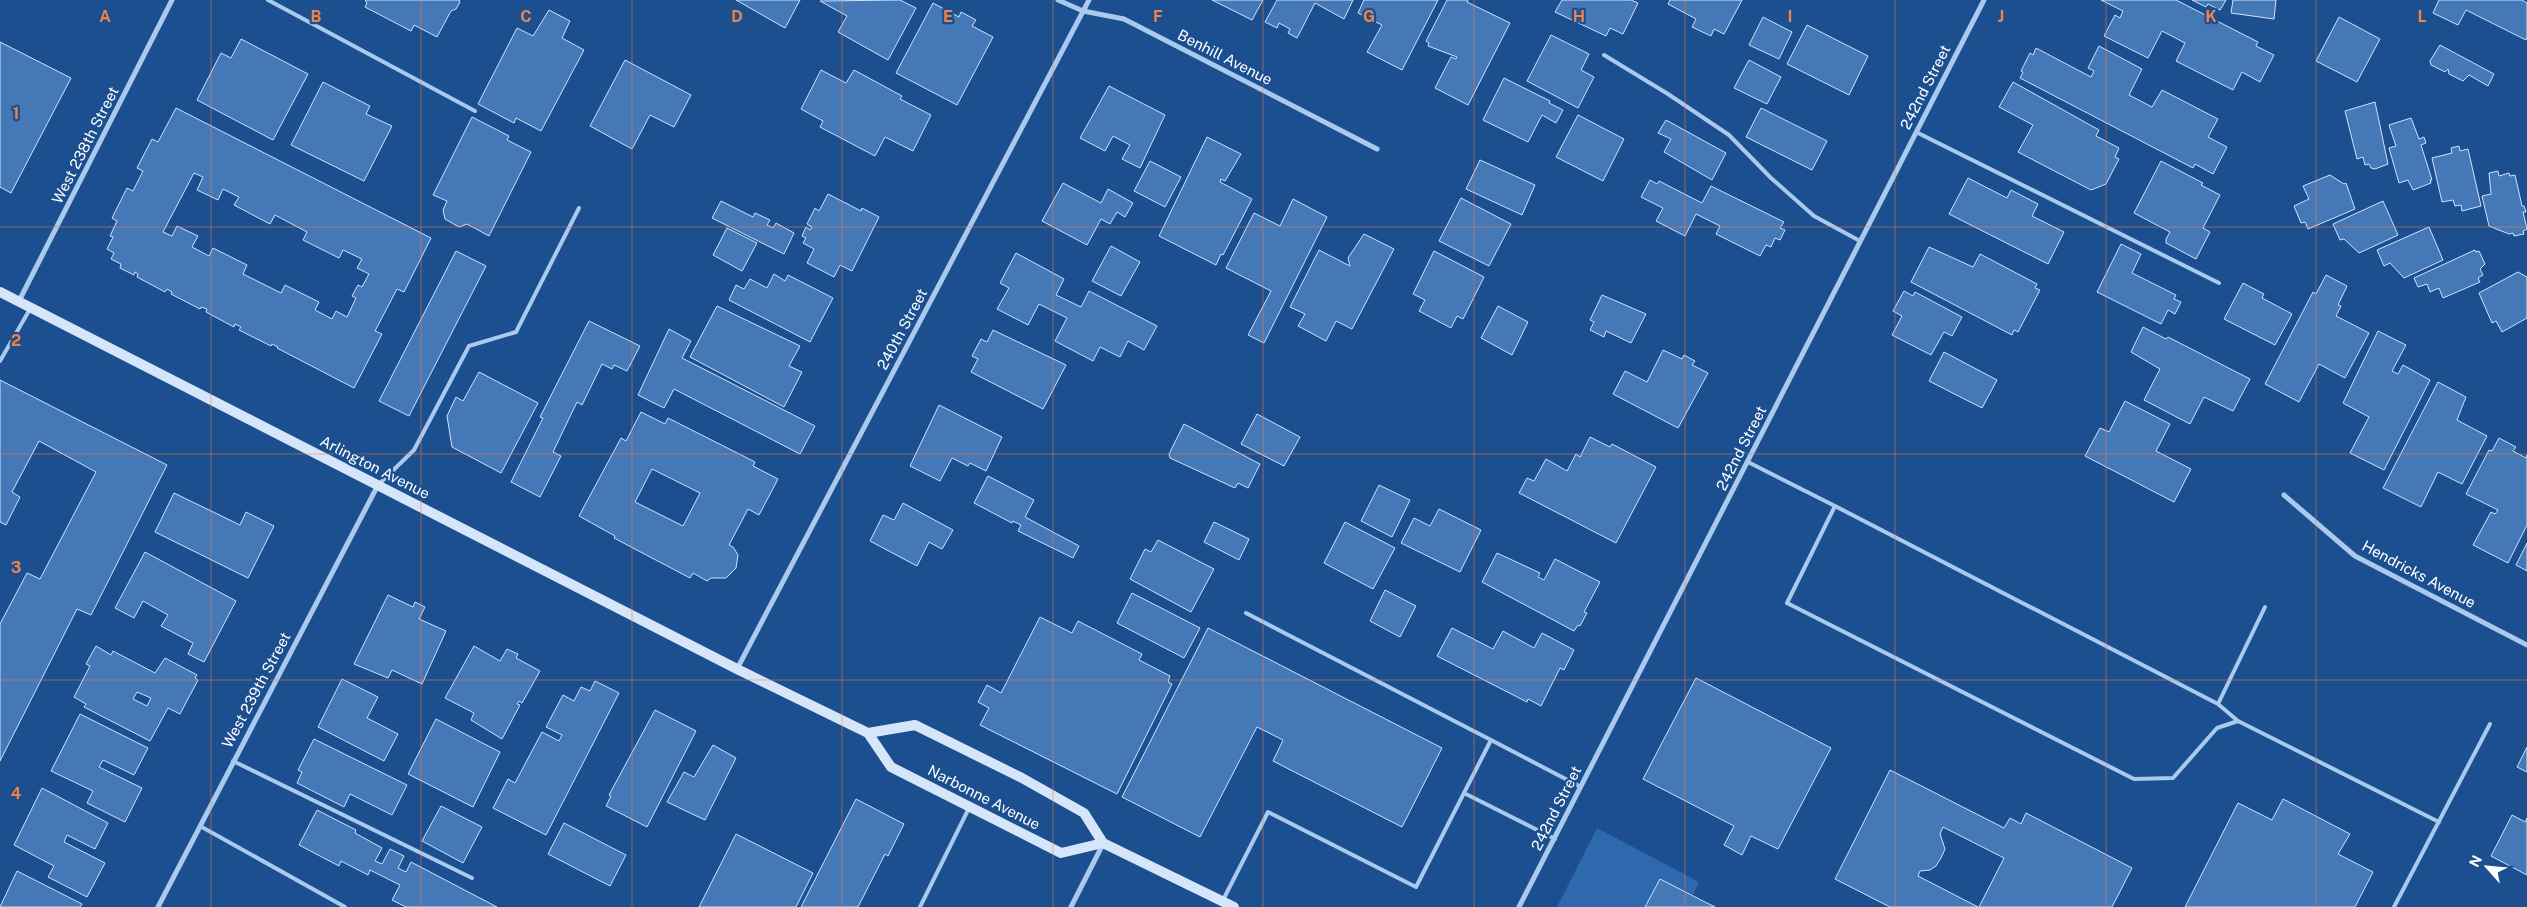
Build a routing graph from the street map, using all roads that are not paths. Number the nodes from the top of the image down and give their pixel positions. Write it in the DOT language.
graph roads {
  1 [pos="172,0"];
  2 [pos="268,0"];
  3 [pos="1058,0"];
  4 [pos="1088,0"];
  5 [pos="1984,0"];
  6 [pos="1083,11"];
  7 [pos="1604,55"];
  8 [pos="475,111"];
  9 [pos="1916,132"];
  10 [pos="1377,149"];
  11 [pos="579,208"];
  12 [pos="1860,241"];
  13 [pos="2219,283"];
  14 [pos="0,292"];
  15 [pos="19,302"];
  16 [pos="31,308"];
  17 [pos="0,361"];
  18 [pos="1748,462"];
  19 [pos="378,485"];
  20 [pos="2284,495"];
  21 [pos="1835,506"];
  22 [pos="2265,607"];
  23 [pos="1246,613"];
  24 [pos="2527,645"];
  25 [pos="737,669"];
  26 [pos="2218,704"];
  27 [pos="2238,721"];
  28 [pos="2490,724"];
  29 [pos="868,733"];
  30 [pos="1491,740"];
  31 [pos="233,761"];
  32 [pos="1581,787"];
  33 [pos="1464,793"];
  34 [pos="970,807"];
  35 [pos="2439,822"];
  36 [pos="200,826"];
  37 [pos="1555,838"];
  38 [pos="1103,844"];
  39 [pos="472,878"];
  40 [pos="1222,902"];
  41 [pos="158,907"];
  42 [pos="345,907"];
  43 [pos="920,907"];
  44 [pos="1071,907"];
  45 [pos="1234,907"];
  46 [pos="1519,907"];
  47 [pos="2394,907"];
  1 -- 15 [label="street, West 238th Street"];
  2 -- 8 [label="lane"];
  3 -- 6 [label="street, Benhill Avenue"];
  4 -- 6 [label="street, 240th Street"];
  5 -- 9 [label="street, 242nd Street"];
  6 -- 10 [label="street, Benhill Avenue"];
  6 -- 25 [label="street, 240th Street"];
  7 -- 12 [label="lane"];
  9 -- 12 [label="street, 242nd Street"];
  9 -- 13 [label="lane"];
  11 -- 19 [label="lane"];
  12 -- 18 [label="street, 242nd Street"];
  14 -- 15 [label="main road, Arlington Avenue"];
  15 -- 16 [label="main road, Arlington Avenue"];
  16 -- 17 [label="lane"];
  16 -- 19 [label="main road, Arlington Avenue"];
  18 -- 21 [label="lane"];
  18 -- 32 [label="street, 242nd Street"];
  19 -- 25 [label="main road, Arlington Avenue"];
  19 -- 31 [label="street, West 239th Street"];
  20 -- 24 [label="street, Hendricks Avenue"];
  21 -- 26 [label="lane"];
  21 -- 27 [label="lane"];
  22 -- 26 [label="lane"];
  23 -- 30 [label="lane"];
  25 -- 29 [label="main road"];
  26 -- 27 [label="lane"];
  27 -- 35 [label="lane"];
  28 -- 35 [label="lane"];
  29 -- 34 [label="main road, Narbonne Avenue"];
  29 -- 38 [label="main road"];
  30 -- 32 [label="lane"];
  30 -- 33 [label="lane"];
  31 -- 36 [label="street, West 239th Street"];
  31 -- 39 [label="lane"];
  32 -- 37 [label="street, 242nd Street"];
  33 -- 37 [label="lane"];
  33 -- 40 [label="lane"];
  34 -- 38 [label="main road, Narbonne Avenue"];
  34 -- 43 [label="lane"];
  35 -- 47 [label="lane"];
  36 -- 41 [label="street, West 239th Street"];
  36 -- 42 [label="lane"];
  37 -- 46 [label="street, 242nd Street"];
  38 -- 40 [label="main road"];
  38 -- 44 [label="street"];
  40 -- 45 [label="main road"];
}
